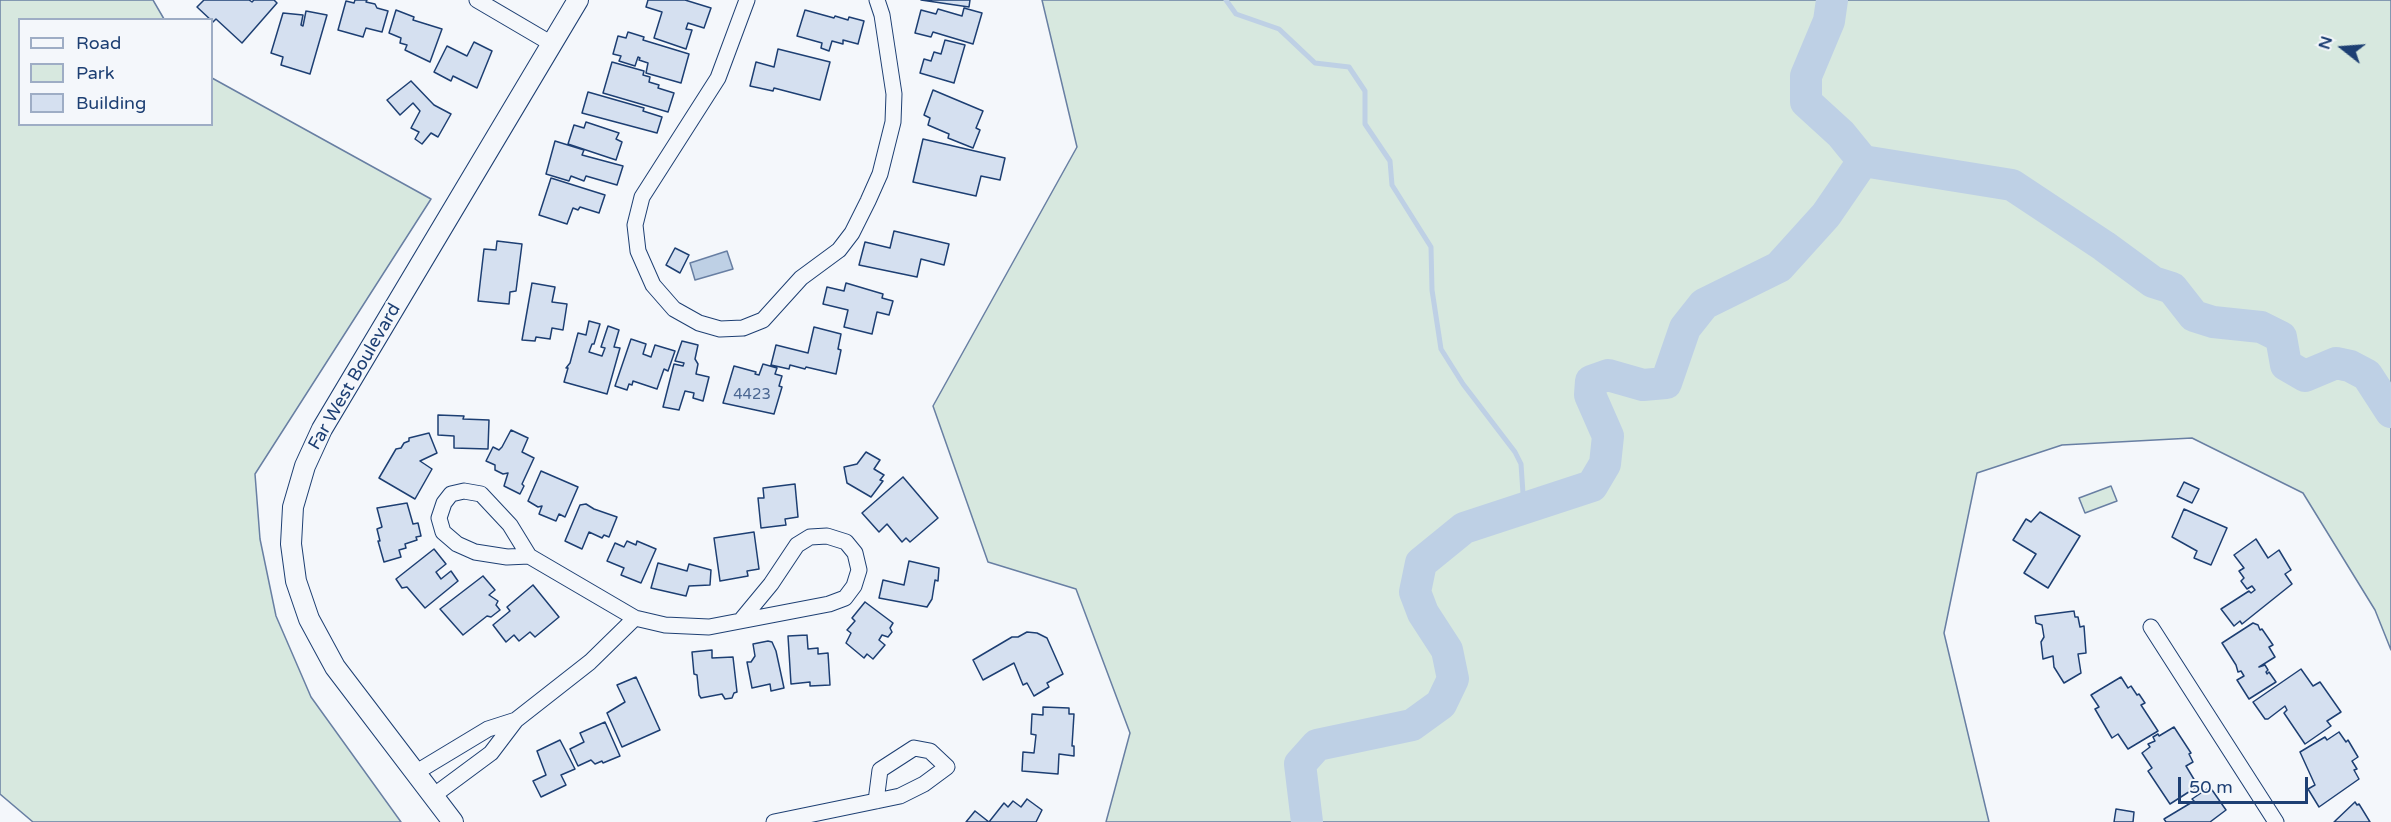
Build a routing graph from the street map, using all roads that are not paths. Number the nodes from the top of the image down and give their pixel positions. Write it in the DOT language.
graph roads {
  1 [pos="477,0"];
  2 [pos="578,0"];
  3 [pos="747,0"];
  4 [pos="877,0"];
  5 [pos="552,44"];
  6 [pos="529,556"];
  7 [pos="635,618"];
  8 [pos="742,619"];
  9 [pos="2151,627"];
  10 [pos="516,720"];
  11 [pos="415,773"];
  12 [pos="433,796"];
  13 [pos="876,801"];
  14 [pos="453,822"];
  15 [pos="774,822"];
  16 [pos="2276,822"];
  1 -- 5 [label="street"];
  2 -- 5 [label="street, Far West Boulevard"];
  3 -- 4 [label="street"];
  5 -- 11 [label="street, Far West Boulevard"];
  6 -- 6 [label="street"];
  6 -- 7 [label="street"];
  7 -- 8 [label="street"];
  7 -- 10 [label="street"];
  8 -- 8 [label="street"];
  9 -- 16 [label="street"];
  10 -- 11 [label="street"];
  10 -- 12 [label="street"];
  11 -- 12 [label="street, Far West Boulevard"];
  12 -- 14 [label="street, Far West Boulevard"];
  13 -- 13 [label="street"];
  13 -- 15 [label="street"];
}
